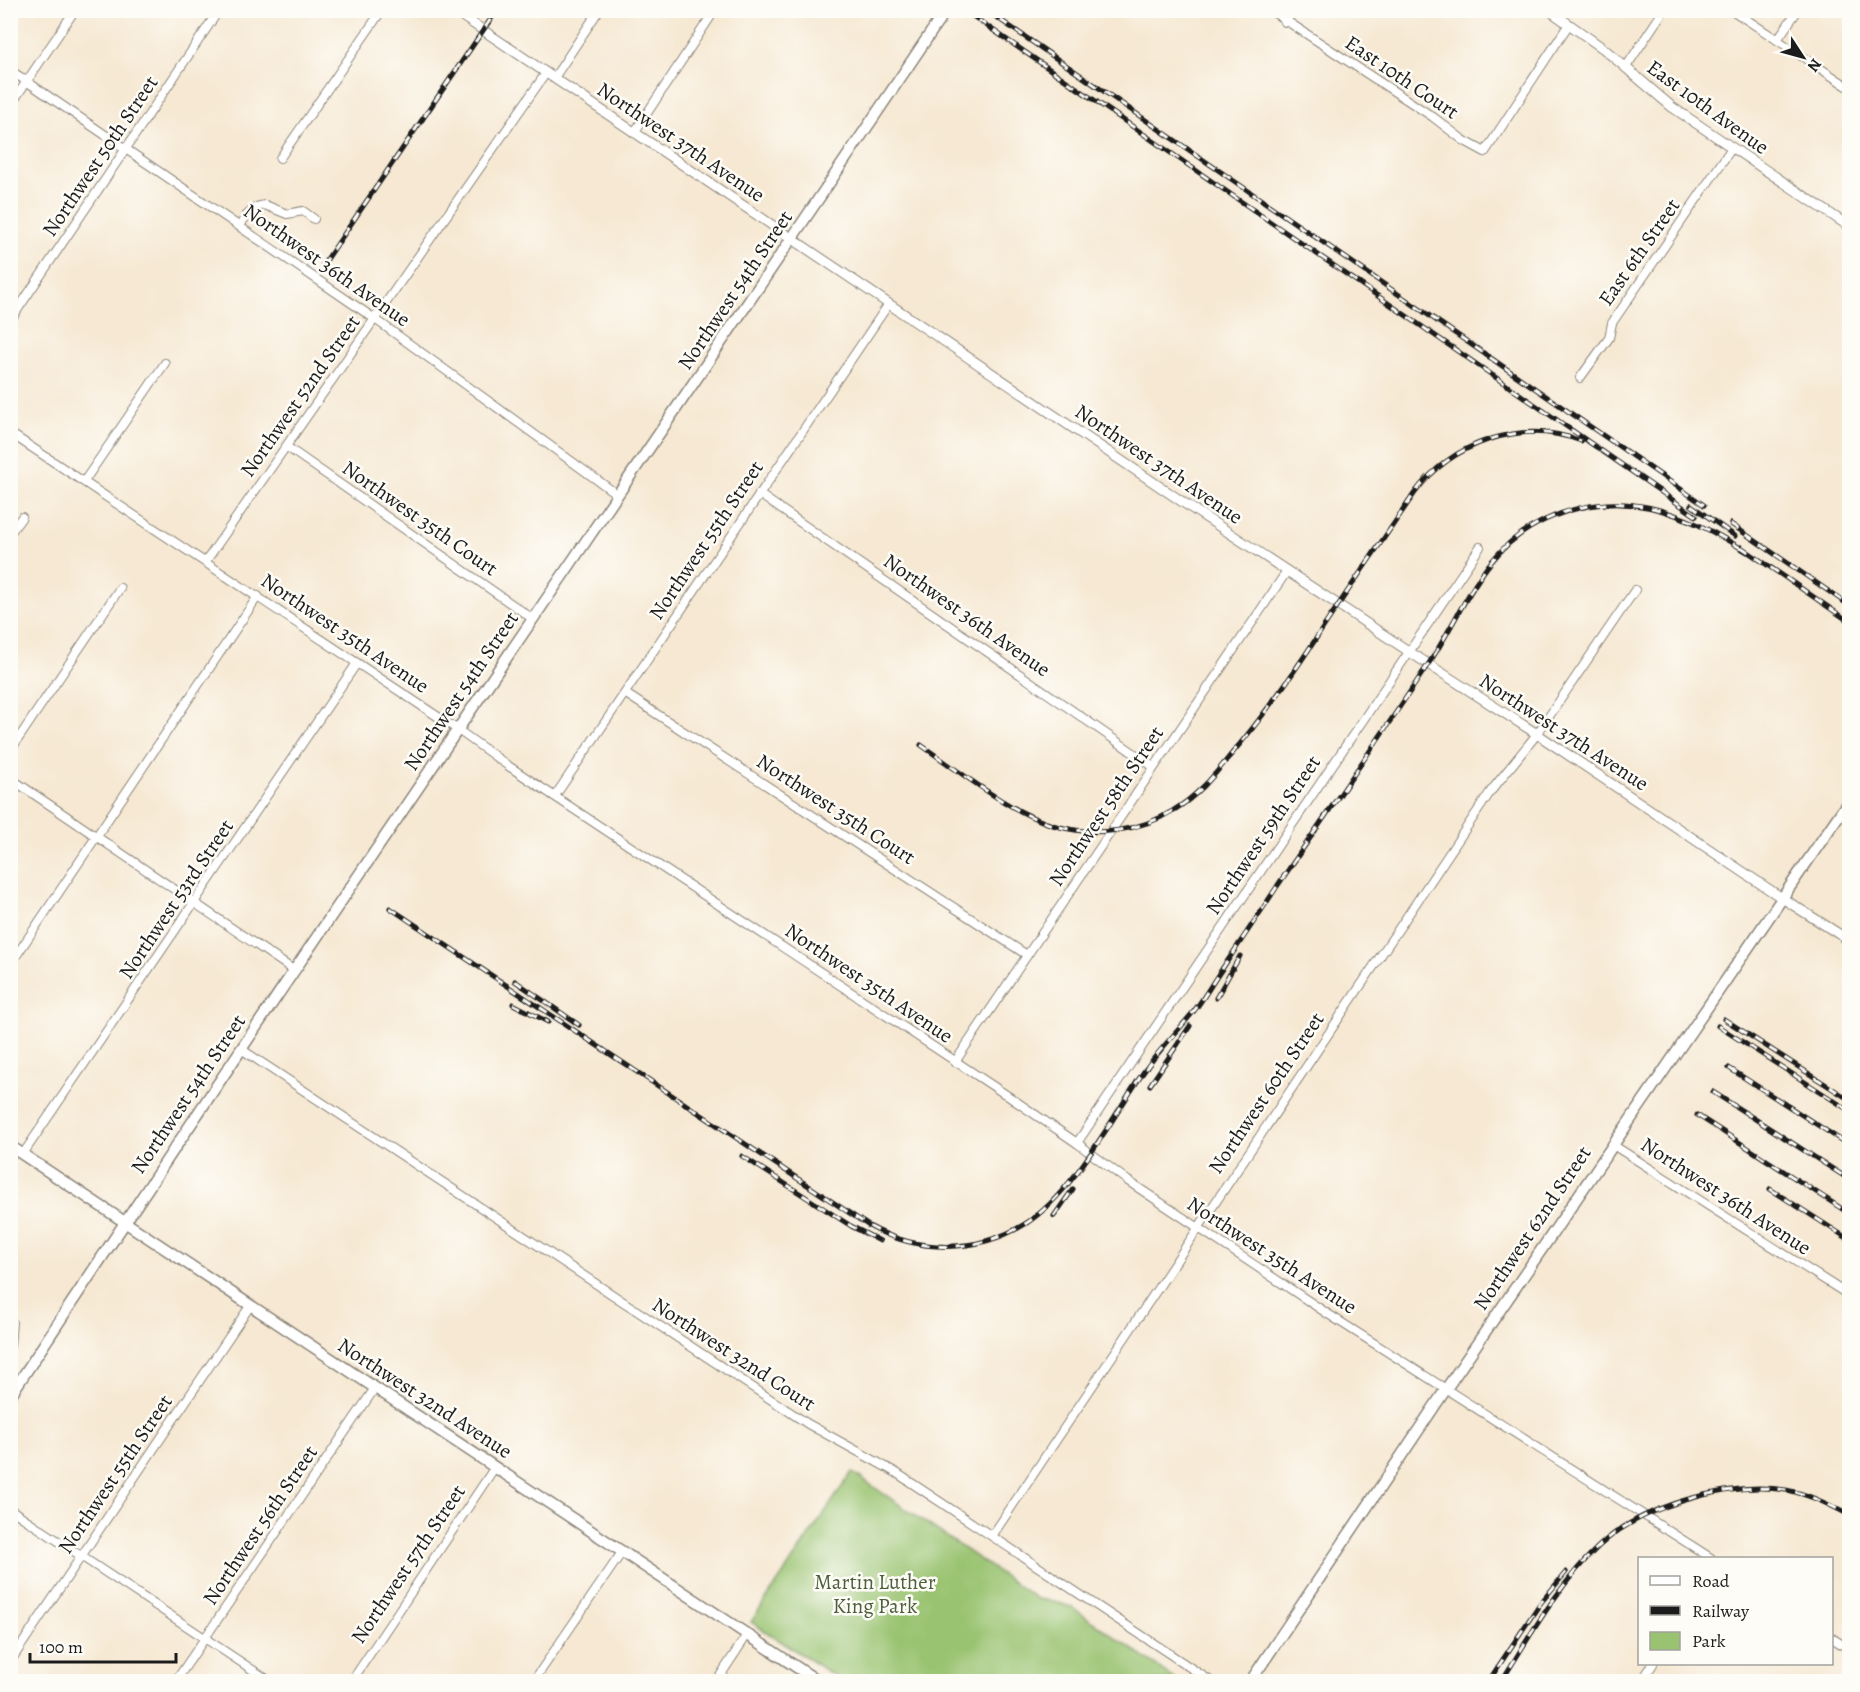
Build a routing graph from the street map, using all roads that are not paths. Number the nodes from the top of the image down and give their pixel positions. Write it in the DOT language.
graph roads {
  1 [pos="75,10"];
  2 [pos="219,10"];
  3 [pos="382,10"];
  4 [pos="453,10"];
  5 [pos="599,10"];
  6 [pos="715,10"];
  7 [pos="946,10"];
  8 [pos="1270,10"];
  9 [pos="1293,10"];
  10 [pos="1549,10"];
  11 [pos="1664,10"];
  12 [pos="1732,10"];
  13 [pos="1798,10"];
  14 [pos="1285,21"];
  15 [pos="1569,24"];
  16 [pos="1777,40"];
  17 [pos="1626,67"];
  18 [pos="10,70"];
  19 [pos="550,76"];
  20 [pos="27,82"];
  21 [pos="1850,88"];
  22 [pos="10,106"];
  23 [pos="634,133"];
  24 [pos="126,148"];
  25 [pos="1731,149"];
  26 [pos="280,158"];
  27 [pos="314,219"];
  28 [pos="240,226"];
  29 [pos="1850,227"];
  30 [pos="793,239"];
  31 [pos="888,305"];
  32 [pos="375,319"];
  33 [pos="10,321"];
  34 [pos="165,363"];
  35 [pos="1580,378"];
  36 [pos="10,432"];
  37 [pos="286,447"];
  38 [pos="85,480"];
  39 [pos="759,494"];
  40 [pos="618,495"];
  41 [pos="22,517"];
  42 [pos="10,533"];
  43 [pos="1480,547"];
  44 [pos="206,561"];
  45 [pos="1287,571"];
  46 [pos="120,588"];
  47 [pos="1635,590"];
  48 [pos="258,597"];
  49 [pos="533,619"];
  50 [pos="1409,652"];
  51 [pos="357,663"];
  52 [pos="626,694"];
  53 [pos="458,730"];
  54 [pos="1537,734"];
  55 [pos="10,751"];
  56 [pos="1154,767"];
  57 [pos="10,778"];
  58 [pos="555,796"];
  59 [pos="1850,799"];
  60 [pos="96,837"];
  61 [pos="1782,898"];
  62 [pos="195,903"];
  63 [pos="1850,941"];
  64 [pos="1027,955"];
  65 [pos="10,965"];
  66 [pos="295,971"];
  67 [pos="242,1049"];
  68 [pos="955,1062"];
  69 [pos="1077,1143"];
  70 [pos="1613,1145"];
  71 [pos="10,1146"];
  72 [pos="23,1154"];
  73 [pos="124,1223"];
  74 [pos="1197,1227"];
  75 [pos="1850,1296"];
  76 [pos="250,1306"];
  77 [pos="12,1322"];
  78 [pos="10,1346"];
  79 [pos="375,1388"];
  80 [pos="1446,1389"];
  81 [pos="10,1396"];
  82 [pos="495,1467"];
  83 [pos="10,1509"];
  84 [pos="992,1536"];
  85 [pos="622,1552"];
  86 [pos="82,1556"];
  87 [pos="1709,1557"];
  88 [pos="747,1635"];
  89 [pos="205,1638"];
  90 [pos="1833,1639"];
  91 [pos="1850,1650"];
  92 [pos="10,1662"];
  93 [pos="1652,1665"];
  94 [pos="175,1682"];
  95 [pos="271,1682"];
  96 [pos="351,1682"];
  97 [pos="533,1682"];
  98 [pos="716,1682"];
  99 [pos="819,1682"];
  100 [pos="1212,1682"];
  101 [pos="1250,1682"];
  102 [pos="1641,1682"];
  1 -- 20 [label="street"];
  2 -- 24 [label="street, Northwest 50th Street"];
  3 -- 26 [label="street"];
  4 -- 19 [label="street, Northwest 37th Avenue"];
  5 -- 19 [label="street, Northwest 52nd Street"];
  6 -- 23 [label="street"];
  7 -- 30 [label="main road, Northwest 54th Street"];
  8 -- 14 [label="street, East 10th Court"];
  9 -- 14 [label="street"];
  10 -- 15 [label="street, East 10th Avenue"];
  11 -- 17 [label="street"];
  12 -- 16 [label="street"];
  13 -- 16 [label="street"];
  14 -- 15 [label="street, East 10th Court"];
  15 -- 17 [label="street, East 10th Avenue"];
  16 -- 21 [label="street"];
  17 -- 25 [label="street, East 10th Avenue"];
  18 -- 20 [label="street, Northwest 36th Avenue"];
  19 -- 23 [label="street, Northwest 37th Avenue"];
  19 -- 32 [label="street, Northwest 52nd Street"];
  20 -- 22 [label="street"];
  20 -- 24 [label="street, Northwest 36th Avenue"];
  23 -- 30 [label="street, Northwest 37th Avenue"];
  24 -- 28 [label="street, Northwest 36th Avenue"];
  24 -- 33 [label="street, Northwest 50th Street"];
  25 -- 29 [label="street, East 10th Avenue"];
  25 -- 35 [label="street, East 6th Street"];
  27 -- 28 [label="street"];
  28 -- 32 [label="street, Northwest 36th Avenue"];
  30 -- 31 [label="street, Northwest 37th Avenue"];
  30 -- 40 [label="main road, Northwest 54th Street"];
  31 -- 39 [label="street, Northwest 55th Street"];
  31 -- 45 [label="street, Northwest 37th Avenue"];
  32 -- 37 [label="street, Northwest 52nd Street"];
  32 -- 40 [label="street, Northwest 36th Avenue"];
  34 -- 38 [label="street"];
  36 -- 38 [label="street, Northwest 35th Avenue"];
  37 -- 44 [label="street, Northwest 52nd Street"];
  37 -- 49 [label="street, Northwest 35th Court"];
  38 -- 44 [label="street, Northwest 35th Avenue"];
  39 -- 52 [label="street, Northwest 55th Street"];
  39 -- 56 [label="street, Northwest 36th Avenue"];
  40 -- 49 [label="main road, Northwest 54th Street"];
  41 -- 42 [label="street"];
  43 -- 50 [label="street, Northwest 59th Street"];
  44 -- 48 [label="street, Northwest 35th Avenue"];
  45 -- 50 [label="street, Northwest 37th Avenue"];
  45 -- 56 [label="street, Northwest 58th Street"];
  46 -- 55 [label="street"];
  47 -- 54 [label="street, Northwest 60th Street"];
  48 -- 51 [label="street, Northwest 35th Avenue"];
  48 -- 60 [label="street"];
  49 -- 53 [label="main road, Northwest 54th Street"];
  50 -- 54 [label="street, Northwest 37th Avenue"];
  50 -- 69 [label="street, Northwest 59th Street"];
  51 -- 53 [label="street, Northwest 35th Avenue"];
  51 -- 62 [label="street, Northwest 53rd Street"];
  52 -- 58 [label="street, Northwest 55th Street"];
  52 -- 64 [label="street, Northwest 35th Court"];
  53 -- 58 [label="street, Northwest 35th Avenue"];
  53 -- 66 [label="main road, Northwest 54th Street"];
  54 -- 61 [label="street, Northwest 37th Avenue"];
  54 -- 74 [label="street, Northwest 60th Street"];
  56 -- 64 [label="street, Northwest 58th Street"];
  57 -- 60 [label="street"];
  58 -- 68 [label="street, Northwest 35th Avenue"];
  59 -- 61 [label="main road, Northwest 62nd Street"];
  60 -- 62 [label="street"];
  60 -- 65 [label="street"];
  61 -- 63 [label="street, Northwest 37th Avenue"];
  61 -- 70 [label="main road, Northwest 62nd Street"];
  62 -- 66 [label="street"];
  62 -- 72 [label="street, Northwest 53rd Street"];
  64 -- 68 [label="street, Northwest 58th Street"];
  66 -- 67 [label="main road, Northwest 54th Street"];
  67 -- 73 [label="main road, Northwest 54th Street"];
  67 -- 84 [label="street, Northwest 32nd Court"];
  68 -- 69 [label="street, Northwest 35th Avenue"];
  69 -- 74 [label="street, Northwest 35th Avenue"];
  70 -- 75 [label="street, Northwest 36th Avenue"];
  70 -- 80 [label="main road, Northwest 62nd Street"];
  71 -- 72 [label="main road, Northwest 32nd Avenue"];
  72 -- 73 [label="main road, Northwest 32nd Avenue"];
  73 -- 76 [label="main road, Northwest 32nd Avenue"];
  73 -- 81 [label="main road, Northwest 54th Street"];
  74 -- 80 [label="street, Northwest 35th Avenue"];
  74 -- 84 [label="street, Northwest 60th Street"];
  76 -- 79 [label="main road, Northwest 32nd Avenue"];
  76 -- 86 [label="street, Northwest 55th Street"];
  77 -- 78 [label="street"];
  79 -- 82 [label="main road, Northwest 32nd Avenue"];
  79 -- 89 [label="street, Northwest 56th Street"];
  80 -- 87 [label="street, Northwest 35th Avenue"];
  80 -- 101 [label="main road, Northwest 62nd Street"];
  82 -- 85 [label="main road, Northwest 32nd Avenue"];
  82 -- 96 [label="street, Northwest 57th Street"];
  83 -- 86 [label="street"];
  84 -- 100 [label="street, Northwest 32nd Court"];
  85 -- 88 [label="main road, Northwest 32nd Avenue"];
  85 -- 97 [label="street"];
  86 -- 89 [label="street"];
  86 -- 92 [label="street, Northwest 55th Street"];
  88 -- 98 [label="street"];
  88 -- 99 [label="main road, Northwest 32nd Avenue"];
  89 -- 94 [label="street, Northwest 56th Street"];
  89 -- 95 [label="street"];
  90 -- 91 [label="street"];
  93 -- 102 [label="street"];
}
